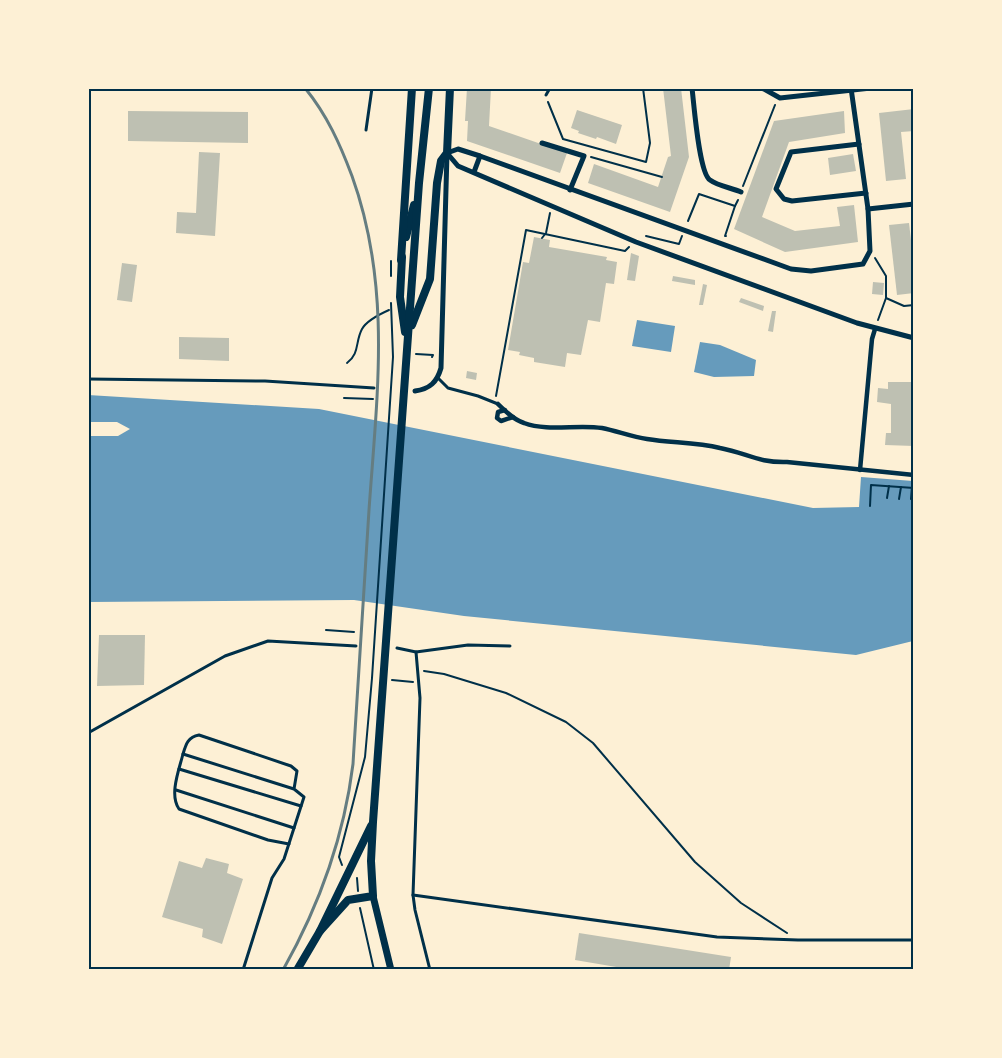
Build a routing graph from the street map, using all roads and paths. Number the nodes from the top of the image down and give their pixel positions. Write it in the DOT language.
graph roads {
  1 [pos="372,88"];
  2 [pos="412,88"];
  3 [pos="429,88"];
  4 [pos="450,88"];
  5 [pos="550,88"];
  6 [pos="643,88"];
  7 [pos="692,88"];
  8 [pos="762,88"];
  9 [pos="871,88"];
  10 [pos="851,90"];
  11 [pos="546,95"];
  12 [pos="776,102"];
  13 [pos="366,130"];
  14 [pos="542,143"];
  15 [pos="859,144"];
  16 [pos="447,153"];
  17 [pos="480,156"];
  18 [pos="587,156"];
  19 [pos="474,172"];
  20 [pos="662,177"];
  21 [pos="747,177"];
  22 [pos="419,183"];
  23 [pos="570,190"];
  24 [pos="741,192"];
  25 [pos="699,194"];
  26 [pos="866,194"];
  27 [pos="914,204"];
  28 [pos="551,205"];
  29 [pos="735,206"];
  30 [pos="868,209"];
  31 [pos="688,221"];
  32 [pos="684,231"];
  33 [pos="546,233"];
  34 [pos="542,238"];
  35 [pos="730,238"];
  36 [pos="636,242"];
  37 [pos="870,251"];
  38 [pos="401,260"];
  39 [pos="391,268"];
  40 [pos="391,280"];
  41 [pos="886,298"];
  42 [pos="391,299"];
  43 [pos="914,305"];
  44 [pos="390,309"];
  45 [pos="875,329"];
  46 [pos="914,338"];
  47 [pos="407,347"];
  48 [pos="418,354"];
  49 [pos="432,362"];
  50 [pos="347,363"];
  51 [pos="438,378"];
  52 [pos="88,379"];
  53 [pos="374,388"];
  54 [pos="415,391"];
  55 [pos="344,398"];
  56 [pos="373,399"];
  57 [pos="88,403"];
  58 [pos="496,404"];
  59 [pos="505,410"];
  60 [pos="513,417"];
  61 [pos="90,422"];
  62 [pos="860,470"];
  63 [pos="913,475"];
  64 [pos="889,486"];
  65 [pos="901,487"];
  66 [pos="914,488"];
  67 [pos="887,498"];
  68 [pos="899,499"];
  69 [pos="911,499"];
  70 [pos="870,506"];
  71 [pos="326,630"];
  72 [pos="354,632"];
  73 [pos="356,646"];
  74 [pos="510,646"];
  75 [pos="397,648"];
  76 [pos="416,652"];
  77 [pos="418,671"];
  78 [pos="395,681"];
  79 [pos="415,682"];
  80 [pos="88,733"];
  81 [pos="183,754"];
  82 [pos="179,769"];
  83 [pos="176,789"];
  84 [pos="294,789"];
  85 [pos="302,806"];
  86 [pos="373,822"];
  87 [pos="294,828"];
  88 [pos="289,844"];
  89 [pos="350,871"];
  90 [pos="413,895"];
  91 [pos="373,896"];
  92 [pos="359,898"];
  93 [pos="320,931"];
  94 [pos="798,940"];
  95 [pos="914,940"];
  96 [pos="243,969"];
  97 [pos="297,969"];
  98 [pos="374,969"];
  99 [pos="391,969"];
  100 [pos="430,969"];
  1 -- 13 [label="lane"];
  2 -- 38 [label="main road"];
  3 -- 22 [label="main road"];
  4 -- 16 [label="main road"];
  5 -- 11 [label="lane"];
  6 -- 11 [label="path"];
  7 -- 24 [label="street"];
  8 -- 10 [label="street"];
  9 -- 10 [label="street"];
  10 -- 15 [label="street"];
  12 -- 21 [label="path"];
  14 -- 23 [label="street"];
  15 -- 26 [label="street"];
  15 -- 26 [label="street"];
  16 -- 17 [label="street"];
  16 -- 19 [label="street"];
  16 -- 47 [label="main road"];
  16 -- 51 [label="street"];
  17 -- 19 [label="street"];
  17 -- 23 [label="street"];
  18 -- 20 [label="path"];
  19 -- 28 [label="street"];
  22 -- 38 [label="main road"];
  22 -- 47 [label="main road"];
  23 -- 32 [label="street"];
  25 -- 31 [label="path"];
  26 -- 30 [label="street"];
  27 -- 30 [label="street"];
  28 -- 33 [label="path"];
  28 -- 36 [label="street"];
  29 -- 35 [label="path"];
  30 -- 37 [label="street"];
  32 -- 36 [label="path"];
  32 -- 37 [label="street"];
  33 -- 34 [label="path"];
  33 -- 36 [label="path"];
  33 -- 58 [label="path"];
  36 -- 45 [label="street"];
  37 -- 41 [label="path"];
  38 -- 47 [label="main road"];
  39 -- 40 [label="path"];
  41 -- 43 [label="path"];
  41 -- 45 [label="path"];
  42 -- 44 [label="path"];
  44 -- 50 [label="path"];
  44 -- 89 [label="path"];
  45 -- 46 [label="street"];
  45 -- 62 [label="street"];
  47 -- 86 [label="main road"];
  48 -- 49 [label="path"];
  51 -- 54 [label="street"];
  51 -- 58 [label="lane"];
  52 -- 53 [label="lane"];
  55 -- 56 [label="path"];
  57 -- 61 [label="path"];
  58 -- 59 [label="street"];
  59 -- 60 [label="street"];
  59 -- 60 [label="street"];
  60 -- 62 [label="street"];
  62 -- 63 [label="street"];
  63 -- 69 [label="path"];
  64 -- 65 [label="path"];
  64 -- 67 [label="path"];
  64 -- 70 [label="path"];
  65 -- 66 [label="path"];
  65 -- 68 [label="path"];
  71 -- 72 [label="path"];
  73 -- 80 [label="lane"];
  74 -- 76 [label="lane"];
  75 -- 76 [label="lane"];
  76 -- 77 [label="lane"];
  77 -- 90 [label="lane"];
  77 -- 94 [label="path"];
  78 -- 79 [label="path"];
  81 -- 82 [label="lane"];
  81 -- 84 [label="lane"];
  81 -- 84 [label="lane"];
  82 -- 83 [label="lane"];
  82 -- 85 [label="lane"];
  83 -- 87 [label="lane"];
  83 -- 88 [label="lane"];
  84 -- 85 [label="lane"];
  85 -- 87 [label="lane"];
  86 -- 89 [label="main road"];
  86 -- 91 [label="main road"];
  87 -- 88 [label="lane"];
  88 -- 96 [label="lane"];
  89 -- 92 [label="path"];
  89 -- 93 [label="main road"];
  90 -- 94 [label="lane"];
  90 -- 100 [label="lane"];
  91 -- 92 [label="main road"];
  91 -- 99 [label="street"];
  92 -- 93 [label="main road"];
  92 -- 98 [label="path"];
  93 -- 97 [label="main road"];
  94 -- 95 [label="lane"];
}
